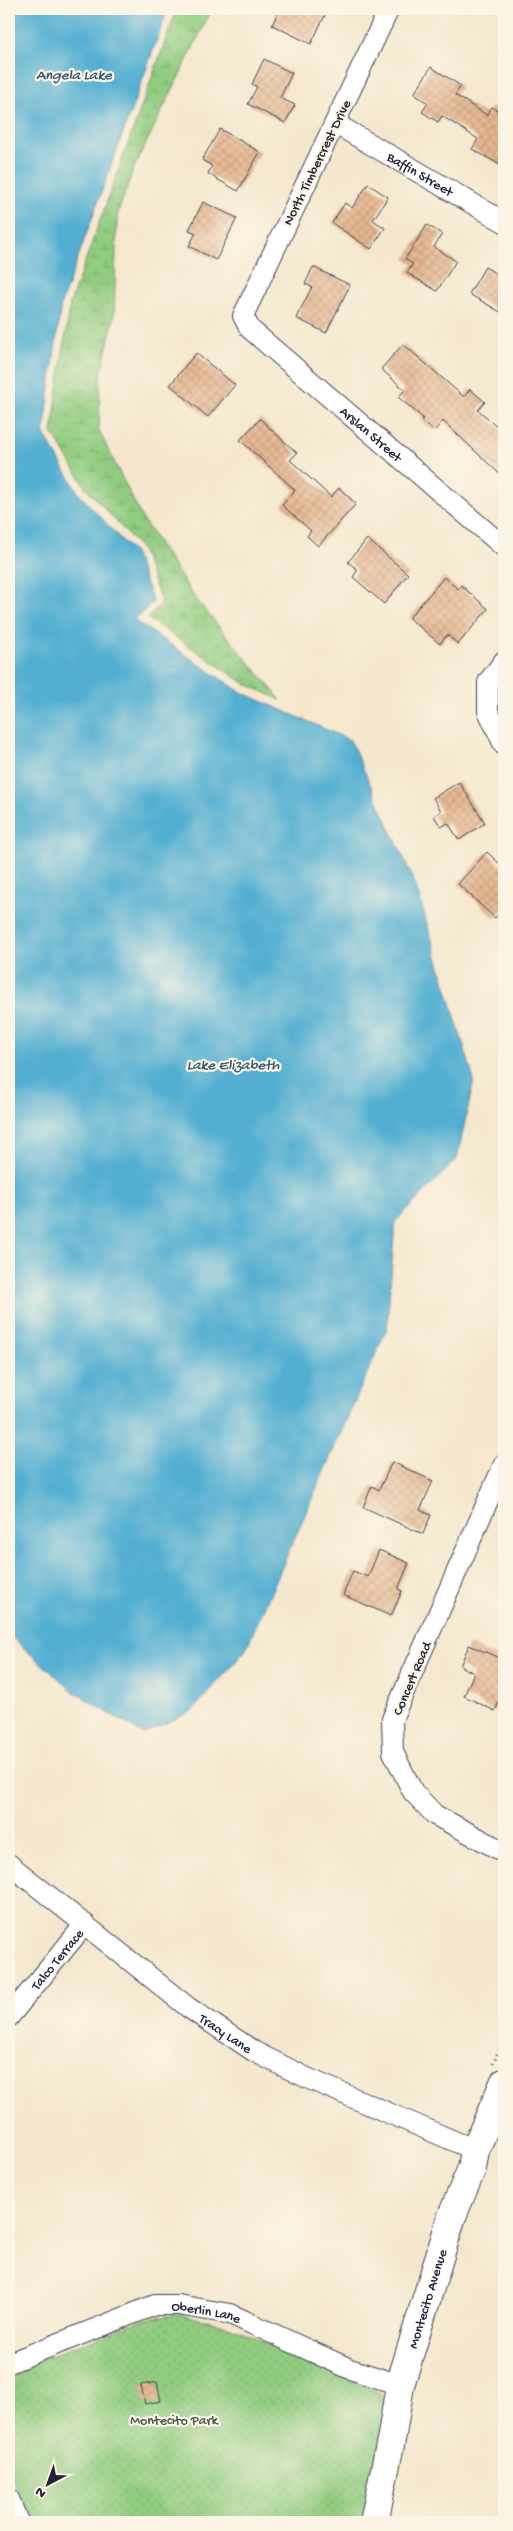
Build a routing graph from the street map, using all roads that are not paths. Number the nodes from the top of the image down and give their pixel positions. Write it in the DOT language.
graph roads {
  1 [pos="389,9"];
  2 [pos="336,124"];
  3 [pos="504,222"];
  4 [pos="242,316"];
  5 [pos="504,547"];
  6 [pos="504,661"];
  7 [pos="504,745"];
  8 [pos="504,1464"];
  9 [pos="504,1852"];
  10 [pos="9,1864"];
  11 [pos="84,1924"];
  12 [pos="9,2017"];
  13 [pos="504,2083"];
  14 [pos="475,2150"];
  15 [pos="9,2363"];
  16 [pos="400,2385"];
  17 [pos="9,2499"];
  18 [pos="18,2522"];
  19 [pos="374,2522"];
  1 -- 2 [label="street, North Timbercrest Drive"];
  2 -- 3 [label="street, Baffin Street"];
  2 -- 4 [label="street, North Timbercrest Drive"];
  4 -- 5 [label="street, Arslan Street"];
  6 -- 7 [label="street"];
  8 -- 9 [label="street, Concert Road"];
  10 -- 11 [label="street, Tracy Lane"];
  11 -- 12 [label="street, Talco Terrace"];
  11 -- 14 [label="street, Tracy Lane"];
  13 -- 14 [label="street, Montecito Avenue"];
  14 -- 16 [label="street, Montecito Avenue"];
  15 -- 16 [label="street, Oberlin Lane"];
  16 -- 19 [label="street, Montecito Avenue"];
  17 -- 18 [label="street"];
}
